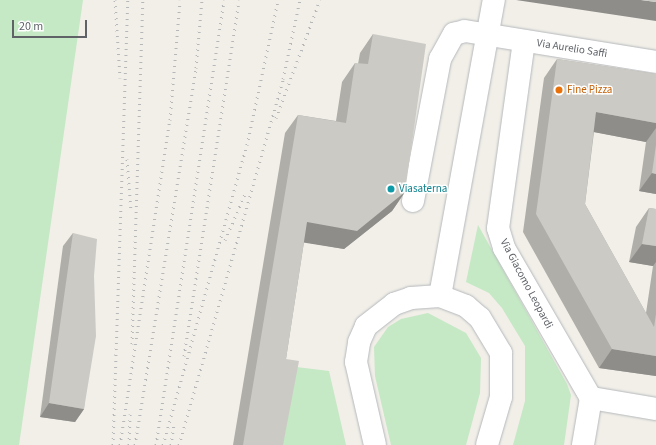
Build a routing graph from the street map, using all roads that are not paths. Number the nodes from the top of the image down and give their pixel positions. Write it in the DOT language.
graph roads {
  1 [pos="494,0"];
  2 [pos="487,36"];
  3 [pos="524,41"];
  4 [pos="656,62"];
  5 [pos="414,201"];
  6 [pos="440,296"];
  7 [pos="591,398"];
  8 [pos="656,409"];
  9 [pos="375,445"];
  10 [pos="488,445"];
  11 [pos="584,445"];
  1 -- 2 [label="street"];
  2 -- 3 [label="street, Via Aurelio Saffi"];
  2 -- 5 [label="street"];
  2 -- 6 [label="street"];
  3 -- 4 [label="street, Via Aurelio Saffi"];
  3 -- 7 [label="street, Via Giacomo Leopardi"];
  6 -- 9 [label="street"];
  6 -- 10 [label="street"];
  7 -- 8 [label="street"];
  7 -- 11 [label="street"];
}
